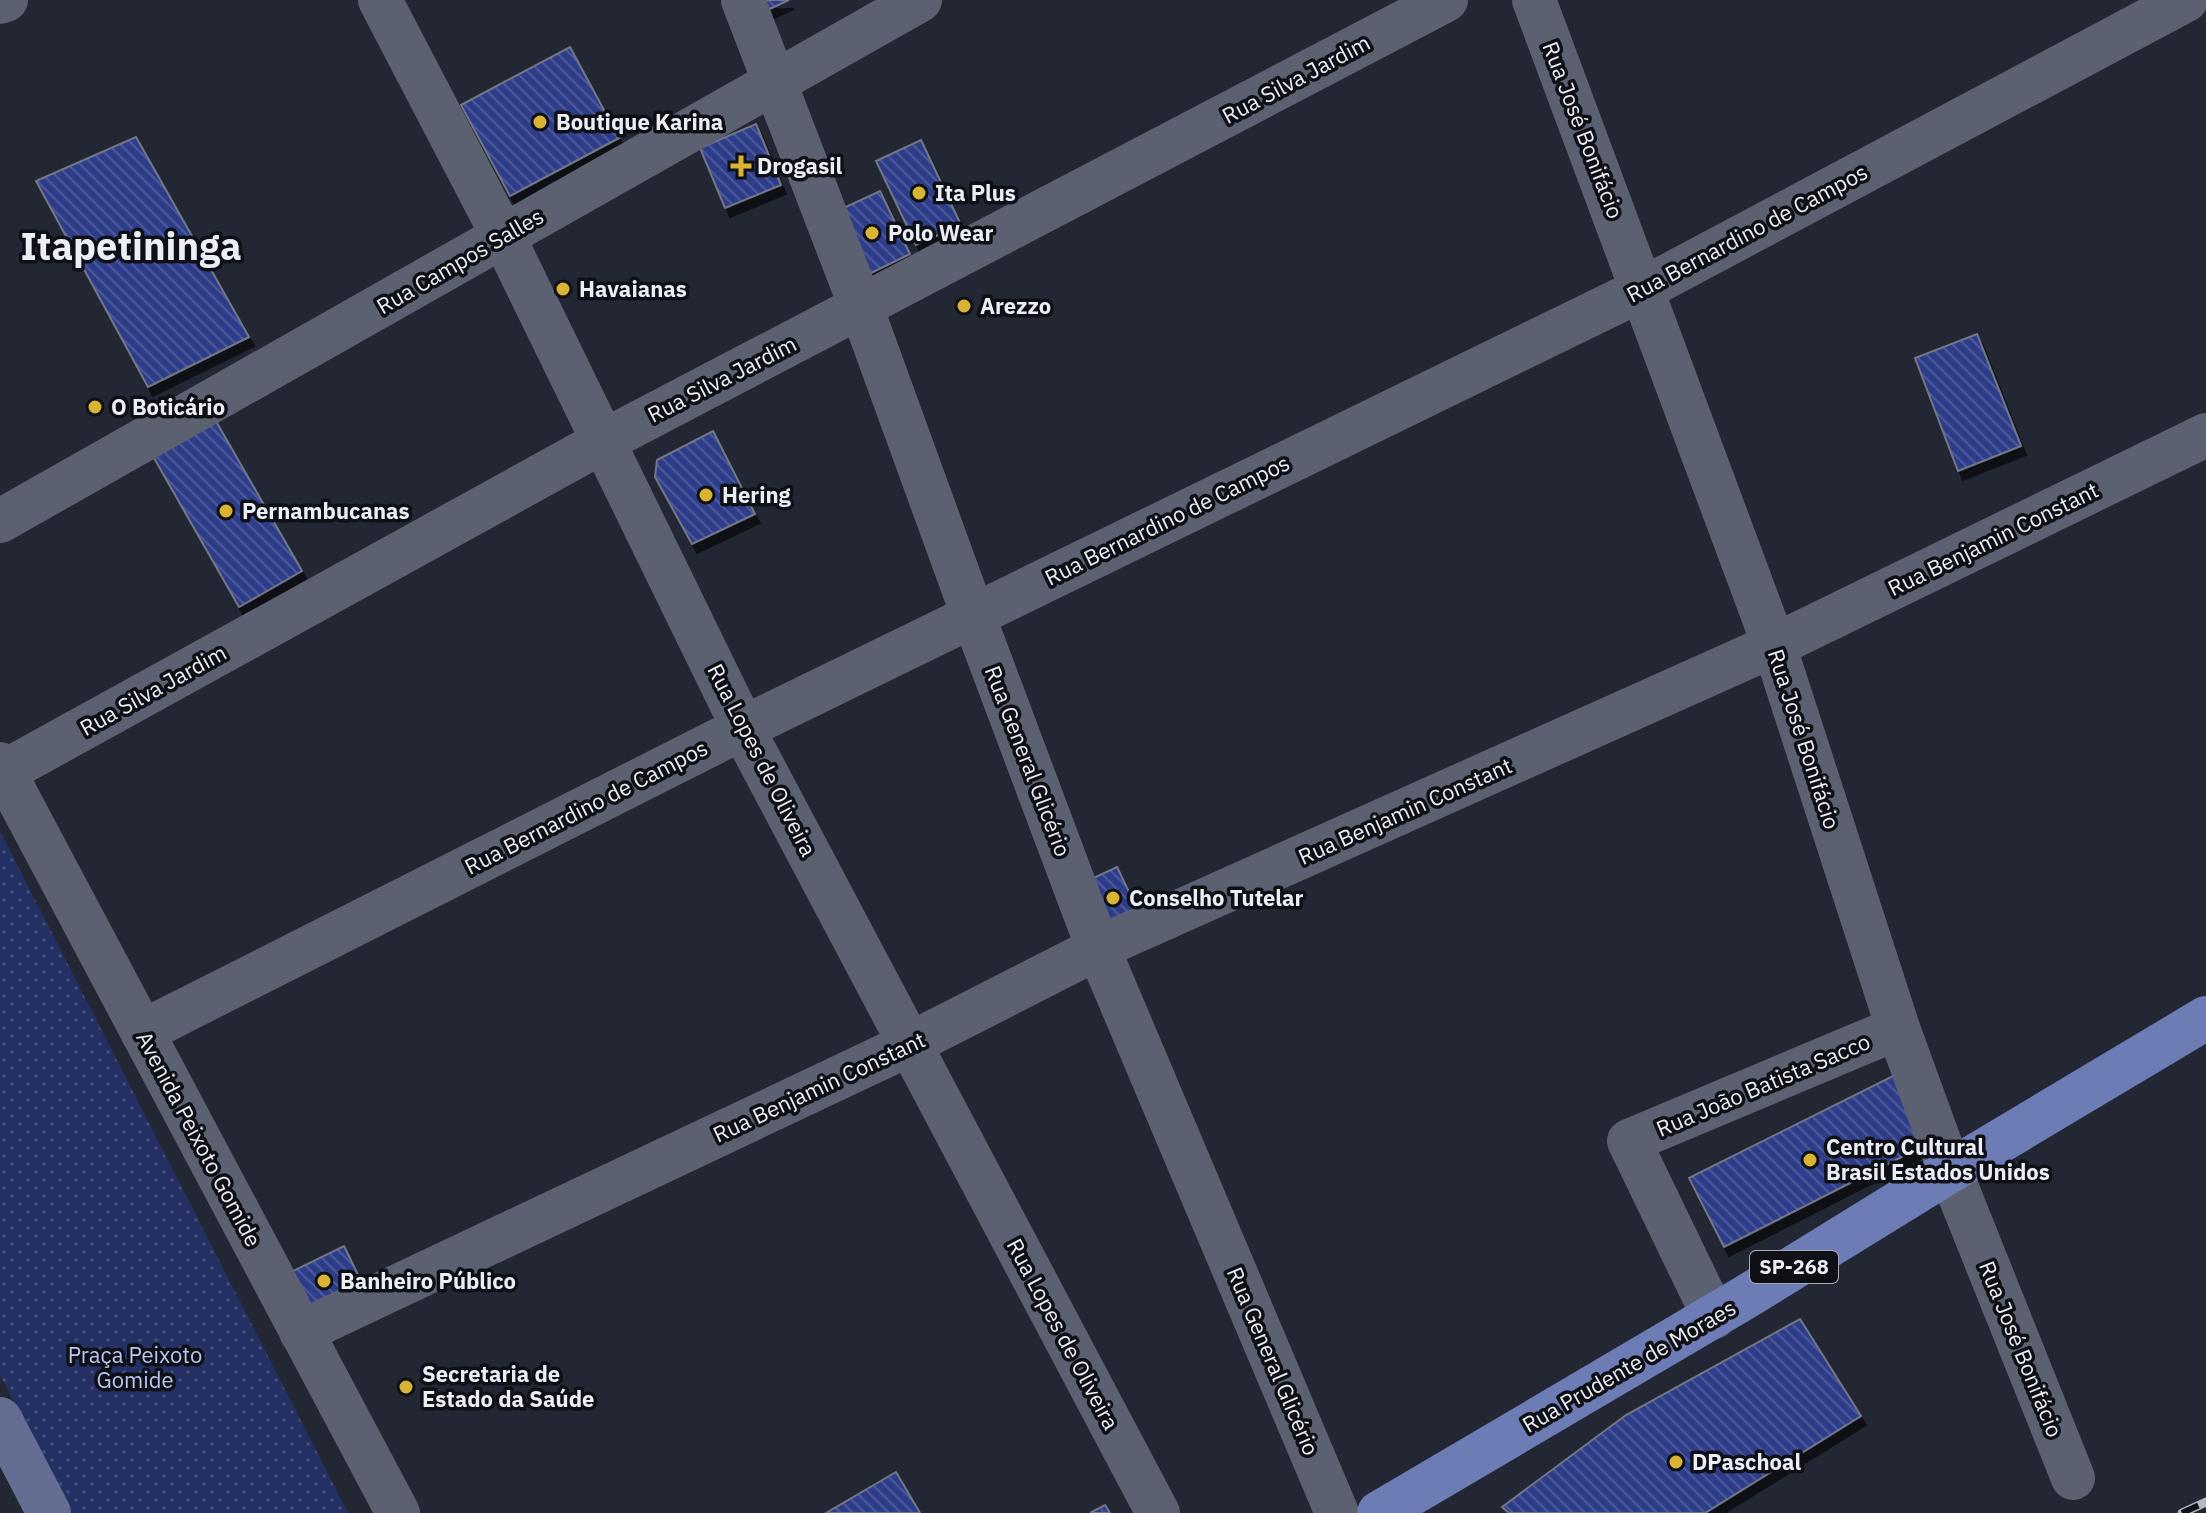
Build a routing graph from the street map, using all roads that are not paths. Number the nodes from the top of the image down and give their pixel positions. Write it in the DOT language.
graph roads {
  1 [pos="380,0"];
  2 [pos="743,0"];
  3 [pos="920,0"];
  4 [pos="1446,0"];
  5 [pos="1534,0"];
  6 [pos="2186,0"];
  7 [pos="776,82"];
  8 [pos="503,236"];
  9 [pos="1643,289"];
  10 [pos="861,307"];
  11 [pos="2206,435"];
  12 [pos="602,442"];
  13 [pos="0,521"];
  14 [pos="973,615"];
  15 [pos="1774,645"];
  16 [pos="743,728"];
  17 [pos="2,768"];
  18 [pos="1098,948"];
  19 [pos="2206,1018"];
  20 [pos="1898,1028"];
  21 [pos="142,1032"];
  22 [pos="910,1044"];
  23 [pos="1950,1171"];
  24 [pos="1714,1317"];
  25 [pos="301,1332"];
  26 [pos="0,1419"];
  27 [pos="2073,1478"];
  28 [pos="49,1513"];
  29 [pos="398,1513"];
  30 [pos="1158,1513"];
  31 [pos="1337,1513"];
  32 [pos="1379,1513"];
  1 -- 8 [label="street, Rua Lopes de Oliveira"];
  2 -- 7 [label="street, Rua General Glicério"];
  3 -- 7 [label="street, Rua Campos Salles"];
  4 -- 10 [label="street, Rua Silva Jardim"];
  5 -- 9 [label="street, Rua José Bonifácio"];
  6 -- 9 [label="street, Rua Bernardino de Campos"];
  7 -- 8 [label="street, Rua Campos Salles"];
  7 -- 10 [label="street, Rua General Glicério"];
  8 -- 12 [label="street, Rua Lopes de Oliveira"];
  8 -- 13 [label="street, Rua Campos Salles"];
  9 -- 14 [label="street, Rua Bernardino de Campos"];
  9 -- 15 [label="street, Rua José Bonifácio"];
  10 -- 12 [label="street, Rua Silva Jardim"];
  10 -- 14 [label="street, Rua General Glicério"];
  11 -- 15 [label="street, Rua Benjamin Constant"];
  12 -- 16 [label="street, Rua Lopes de Oliveira"];
  12 -- 17 [label="street, Rua Silva Jardim"];
  14 -- 16 [label="street, Rua Bernardino de Campos"];
  14 -- 18 [label="street, Rua General Glicério"];
  15 -- 18 [label="street, Rua Benjamin Constant"];
  15 -- 20 [label="street, Rua José Bonifácio"];
  16 -- 21 [label="street, Rua Bernardino de Campos"];
  16 -- 22 [label="street, Rua Lopes de Oliveira"];
  17 -- 21 [label="street, Avenida Peixoto Gomide"];
  18 -- 22 [label="street, Rua Benjamin Constant"];
  18 -- 31 [label="street, Rua General Glicério"];
  19 -- 23 [label="main road, Rua Prudente de Moraes / SP-268"];
  20 -- 23 [label="street, Rua José Bonifácio"];
  20 -- 24 [label="street, Rua João Batista Sacco"];
  21 -- 25 [label="street, Avenida Peixoto Gomide"];
  22 -- 25 [label="street, Rua Benjamin Constant"];
  22 -- 30 [label="street, Rua Lopes de Oliveira"];
  23 -- 24 [label="main road, Rua Prudente de Moraes / SP-268"];
  23 -- 27 [label="street, Rua José Bonifácio"];
  24 -- 32 [label="main road, Rua Prudente de Moraes / SP-268"];
  25 -- 29 [label="street, Avenida Peixoto Gomide"];
  26 -- 28 [label="main road"];
}
